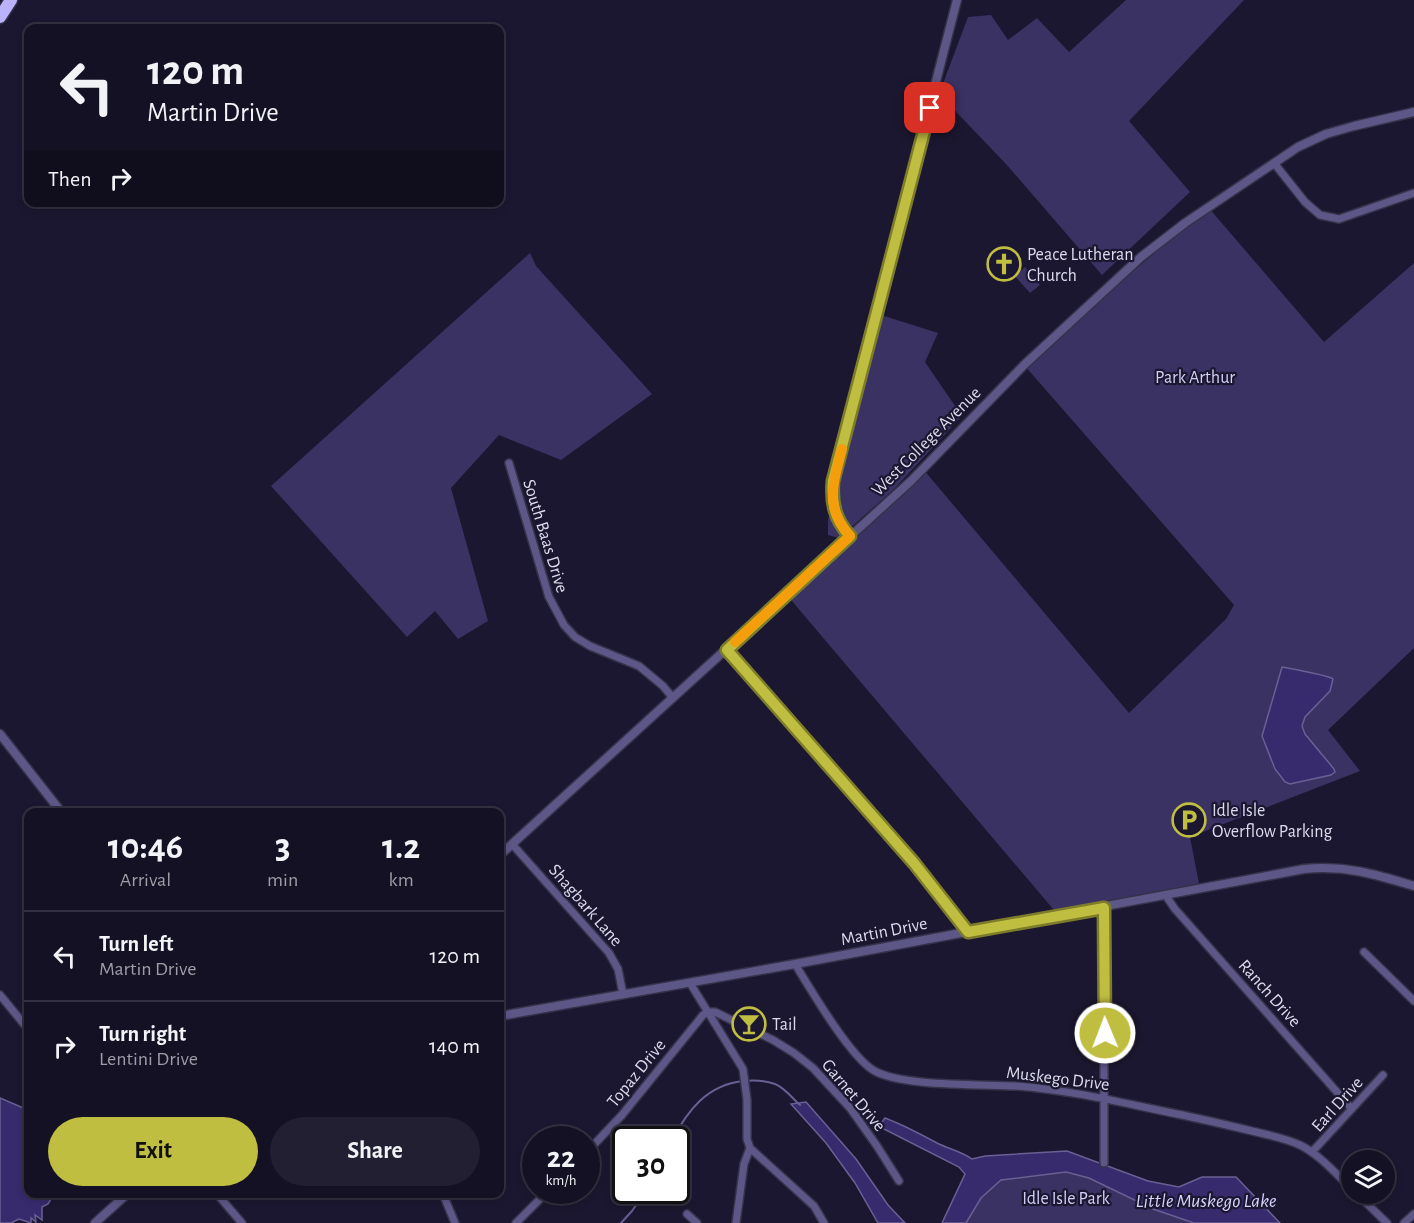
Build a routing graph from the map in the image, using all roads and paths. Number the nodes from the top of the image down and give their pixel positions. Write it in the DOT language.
graph roads {
  1 [pos="11,0"];
  2 [pos="957,0"];
  3 [pos="0,17"];
  4 [pos="1414,112"];
  5 [pos="1274,163"];
  6 [pos="1414,193"];
  7 [pos="509,463"];
  8 [pos="850,536"];
  9 [pos="727,650"];
  10 [pos="673,698"];
  11 [pos="0,734"];
  12 [pos="58,808"];
  13 [pos="512,844"];
  14 [pos="504,851"];
  15 [pos="1414,886"];
  16 [pos="1166,896"];
  17 [pos="1104,908"];
  18 [pos="968,932"];
  19 [pos="1364,952"];
  20 [pos="795,964"];
  21 [pos="690,983"];
  22 [pos="622,994"];
  23 [pos="0,995"];
  24 [pos="1414,1001"];
  25 [pos="3,1005"];
  26 [pos="707,1012"];
  27 [pos="504,1015"];
  28 [pos="24,1025"];
  29 [pos="1383,1075"];
  30 [pos="1105,1098"];
  31 [pos="1352,1109"];
  32 [pos="600,1138"];
  33 [pos="750,1148"];
  34 [pos="1312,1152"];
  35 [pos="1104,1163"];
  36 [pos="1341,1179"];
  37 [pos="899,1181"];
  38 [pos="123,1198"];
  39 [pos="220,1198"];
  40 [pos="445,1198"];
  41 [pos="535,1204"];
  42 [pos="1368,1204"];
  43 [pos="687,1214"];
  44 [pos="1414,1214"];
  45 [pos="96,1223"];
  46 [pos="242,1223"];
  47 [pos="455,1223"];
  48 [pos="516,1223"];
  49 [pos="697,1223"];
  50 [pos="736,1223"];
  51 [pos="824,1223"];
  52 [pos="1388,1223"];
  53 [pos="1404,1223"];
  1 -- 3 [label="highway"];
  2 -- 8 [label="street"];
  4 -- 5 [label="street, West College Avenue"];
  5 -- 6 [label="street"];
  5 -- 8 [label="street, West College Avenue"];
  7 -- 10 [label="street, South Baas Drive"];
  8 -- 9 [label="street, West College Avenue"];
  9 -- 10 [label="street, West College Avenue"];
  9 -- 18 [label="street"];
  10 -- 13 [label="street, West College Avenue"];
  11 -- 12 [label="street"];
  13 -- 14 [label="street, West College Avenue"];
  13 -- 22 [label="street, Shagbark Lane"];
  15 -- 16 [label="street, Martin Drive"];
  16 -- 17 [label="street, Martin Drive"];
  16 -- 31 [label="street, Ranch Drive"];
  17 -- 18 [label="street, Martin Drive"];
  17 -- 30 [label="street"];
  18 -- 20 [label="street, Martin Drive"];
  19 -- 24 [label="street"];
  20 -- 21 [label="street, Martin Drive"];
  20 -- 30 [label="street, Muskego Drive"];
  21 -- 22 [label="street, Martin Drive"];
  21 -- 26 [label="street"];
  22 -- 27 [label="street, Martin Drive"];
  23 -- 25 [label="street"];
  25 -- 28 [label="street"];
  26 -- 32 [label="street, Topaz Drive"];
  26 -- 33 [label="street"];
  26 -- 37 [label="street, Garnet Drive"];
  29 -- 31 [label="street, Earl Drive"];
  30 -- 34 [label="street, Muskego Drive"];
  30 -- 35 [label="street"];
  31 -- 34 [label="street, Earl Drive"];
  33 -- 50 [label="street"];
  33 -- 51 [label="street"];
  34 -- 36 [label="street, Muskego Drive"];
  38 -- 45 [label="street"];
  39 -- 46 [label="street"];
  40 -- 47 [label="street"];
  41 -- 48 [label="street"];
  42 -- 52 [label="street"];
  43 -- 49 [label="street"];
  44 -- 53 [label="street"];
}
